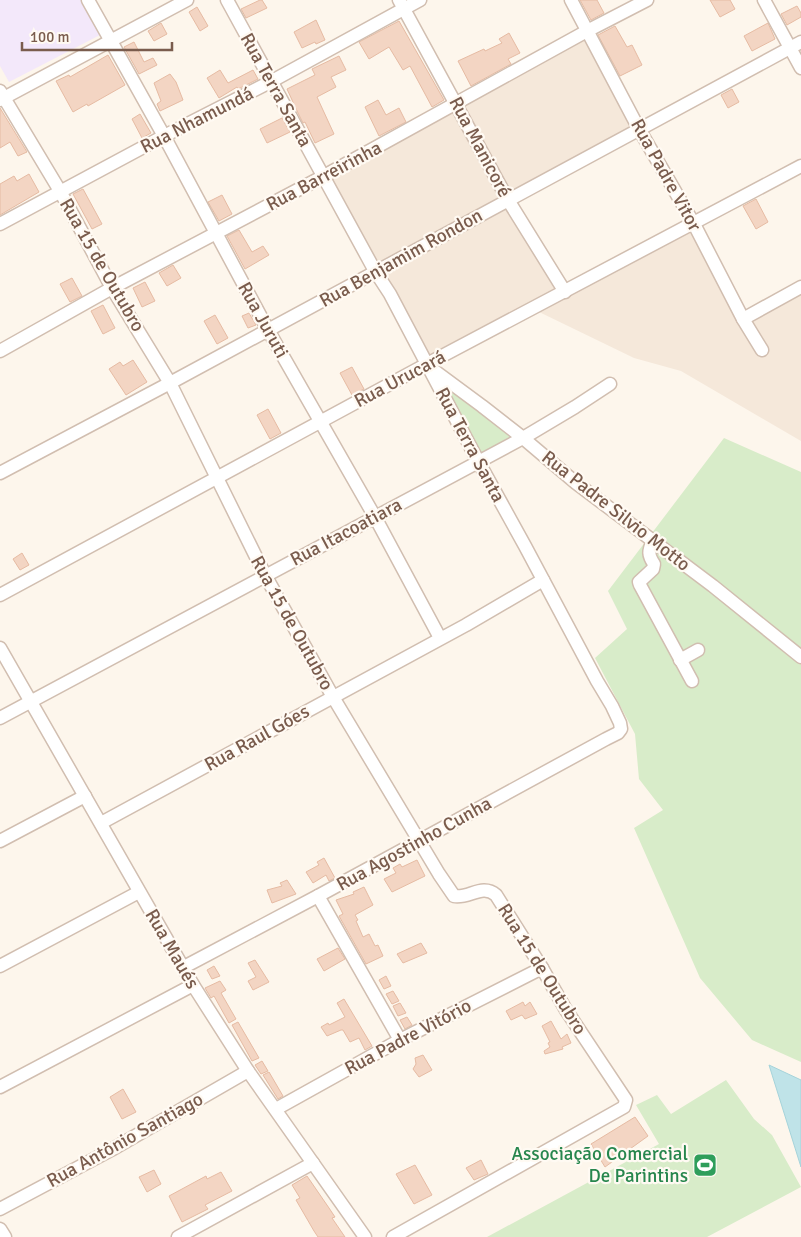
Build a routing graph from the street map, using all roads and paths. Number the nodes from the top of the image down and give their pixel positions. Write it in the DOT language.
graph roads {
  1 [pos="88,0"];
  2 [pos="187,0"];
  3 [pos="227,0"];
  4 [pos="420,0"];
  5 [pos="571,0"];
  6 [pos="647,0"];
  7 [pos="764,0"];
  8 [pos="402,4"];
  9 [pos="587,31"];
  10 [pos="111,42"];
  11 [pos="795,45"];
  12 [pos="801,68"];
  13 [pos="272,81"];
  14 [pos="1,96"];
  15 [pos="457,104"];
  16 [pos="639,128"];
  17 [pos="164,136"];
  18 [pos="801,166"];
  19 [pos="324,176"];
  20 [pos="60,191"];
  21 [pos="508,200"];
  22 [pos="0,224"];
  23 [pos="694,224"];
  24 [pos="216,234"];
  25 [pos="374,271"];
  26 [pos="801,287"];
  27 [pos="112,288"];
  28 [pos="564,292"];
  29 [pos="743,319"];
  30 [pos="268,330"];
  31 [pos="762,350"];
  32 [pos="0,351"];
  33 [pos="428,366"];
  34 [pos="170,383"];
  35 [pos="610,384"];
  36 [pos="321,422"];
  37 [pos="523,438"];
  38 [pos="478,461"];
  39 [pos="0,473"];
  40 [pos="216,479"];
  41 [pos="375,517"];
  42 [pos="653,541"];
  43 [pos="265,575"];
  44 [pos="543,580"];
  45 [pos="0,595"];
  46 [pos="440,638"];
  47 [pos="0,648"];
  48 [pos="698,650"];
  49 [pos="801,656"];
  50 [pos="680,660"];
  51 [pos="692,681"];
  52 [pos="332,697"];
  53 [pos="31,702"];
  54 [pos="612,706"];
  55 [pos="0,718"];
  56 [pos="85,796"];
  57 [pos="101,823"];
  58 [pos="0,841"];
  59 [pos="419,842"];
  60 [pos="139,892"];
  61 [pos="318,896"];
  62 [pos="0,966"];
  63 [pos="184,967"];
  64 [pos="542,968"];
  65 [pos="193,985"];
  66 [pos="400,1040"];
  67 [pos="248,1070"];
  68 [pos="0,1087"];
  69 [pos="276,1110"];
  70 [pos="314,1163"];
  71 [pos="0,1209"];
  72 [pos="0,1229"];
  73 [pos="5,1237"];
  74 [pos="178,1237"];
  75 [pos="365,1237"];
  76 [pos="393,1237"];
  1 -- 10 [label="street, Rua Juruti"];
  2 -- 10 [label="street"];
  3 -- 13 [label="street, Rua Terra Santa"];
  4 -- 8 [label="street, Rua Nhamundá"];
  5 -- 9 [label="street, Rua Padre Vitor"];
  6 -- 9 [label="street, Rua Barreirinha"];
  7 -- 11 [label="street"];
  8 -- 13 [label="street, Rua Nhamundá"];
  8 -- 15 [label="street, Rua Manicoré"];
  9 -- 15 [label="street, Rua Barreirinha"];
  9 -- 16 [label="street, Rua Padre Vitor"];
  10 -- 14 [label="street"];
  10 -- 17 [label="street, Rua Juruti"];
  11 -- 12 [label="street"];
  11 -- 16 [label="street, Rua Benjamim Rondon"];
  13 -- 17 [label="street, Rua Nhamundá"];
  13 -- 19 [label="street, Rua Terra Santa"];
  14 -- 20 [label="street, Rua 15 de Outubro"];
  15 -- 19 [label="street, Rua Barreirinha"];
  15 -- 21 [label="street, Rua Manicoré"];
  16 -- 21 [label="street, Rua Benjamim Rondon"];
  16 -- 23 [label="street, Rua Padre Vitor"];
  17 -- 20 [label="street, Rua Nhamundá"];
  17 -- 24 [label="street, Rua Juruti"];
  18 -- 23 [label="street, Rua Urucará"];
  19 -- 24 [label="street, Rua Barreirinha"];
  19 -- 25 [label="street, Rua Terra Santa"];
  20 -- 22 [label="street, Rua Nhamundá"];
  20 -- 27 [label="street, Rua 15 de Outubro"];
  21 -- 25 [label="street, Rua Benjamim Rondon"];
  21 -- 28 [label="street, Rua Manicoré"];
  23 -- 28 [label="street, Rua Urucará"];
  23 -- 29 [label="street, Rua Padre Vitor"];
  24 -- 27 [label="street, Rua Barreirinha"];
  24 -- 30 [label="street, Rua Juruti"];
  25 -- 30 [label="street, Rua Benjamim Rondon"];
  25 -- 33 [label="street, Rua Terra Santa"];
  26 -- 29 [label="street"];
  27 -- 32 [label="street, Rua Barreirinha"];
  27 -- 34 [label="street, Rua 15 de Outubro"];
  28 -- 33 [label="street, Rua Urucará"];
  29 -- 31 [label="street, Rua Padre Vitor"];
  30 -- 34 [label="street, Rua Benjamim Rondon"];
  30 -- 36 [label="street, Rua Juruti"];
  33 -- 36 [label="street, Rua Urucará"];
  33 -- 37 [label="street, Rua Padre Silvio Motto"];
  33 -- 38 [label="street, Rua Terra Santa"];
  34 -- 39 [label="street, Rua Benjamim Rondon"];
  34 -- 40 [label="street, Rua 15 de Outubro"];
  35 -- 37 [label="street, Rua Itacoatiara"];
  36 -- 40 [label="street, Rua Urucará"];
  36 -- 41 [label="street, Rua Juruti"];
  37 -- 38 [label="street, Rua Itacoatiara"];
  37 -- 42 [label="street, Rua Padre Silvio Motto"];
  38 -- 41 [label="street, Rua Itacoatiara"];
  38 -- 44 [label="street, Rua Terra Santa"];
  40 -- 43 [label="street, Rua 15 de Outubro"];
  40 -- 45 [label="street, Rua Urucará"];
  41 -- 43 [label="street, Rua Itacoatiara"];
  41 -- 46 [label="street, Rua Juruti"];
  42 -- 49 [label="street, Rua Padre Silvio Motto"];
  42 -- 50 [label="street"];
  43 -- 52 [label="street, Rua 15 de Outubro"];
  43 -- 53 [label="street, Rua Itacoatiara"];
  44 -- 46 [label="street, Rua Raul Góes"];
  44 -- 54 [label="street, Rua Terra Santa"];
  46 -- 52 [label="street, Rua Raul Góes"];
  47 -- 53 [label="street, Rua Maués"];
  48 -- 50 [label="street"];
  50 -- 51 [label="street"];
  52 -- 57 [label="street, Rua Raul Góes"];
  52 -- 59 [label="street, Rua 15 de Outubro"];
  53 -- 55 [label="street, Rua Itacoatiara"];
  53 -- 56 [label="street, Rua Maués"];
  54 -- 59 [label="street, Rua Agostinho Cunha"];
  56 -- 57 [label="street, Rua Maués"];
  56 -- 58 [label="street"];
  57 -- 60 [label="street, Rua Maués"];
  59 -- 61 [label="street, Rua Agostinho Cunha"];
  59 -- 64 [label="street, Rua 15 de Outubro"];
  60 -- 62 [label="street"];
  60 -- 63 [label="street, Rua Maués"];
  61 -- 63 [label="street, Rua Agostinho Cunha"];
  61 -- 66 [label="street"];
  63 -- 65 [label="street, Rua Maués"];
  64 -- 66 [label="street, Rua Padre Vitório"];
  64 -- 76 [label="street, Rua 15 de Outubro"];
  65 -- 67 [label="street, Rua Maués"];
  65 -- 68 [label="street"];
  66 -- 69 [label="street, Rua Padre Vitório"];
  67 -- 69 [label="street, Rua Maués"];
  67 -- 71 [label="street, Rua Antônio Santiago"];
  69 -- 70 [label="street, Rua Maués"];
  70 -- 74 [label="street"];
  70 -- 75 [label="street, Rua Maués"];
  72 -- 73 [label="street"];
}
